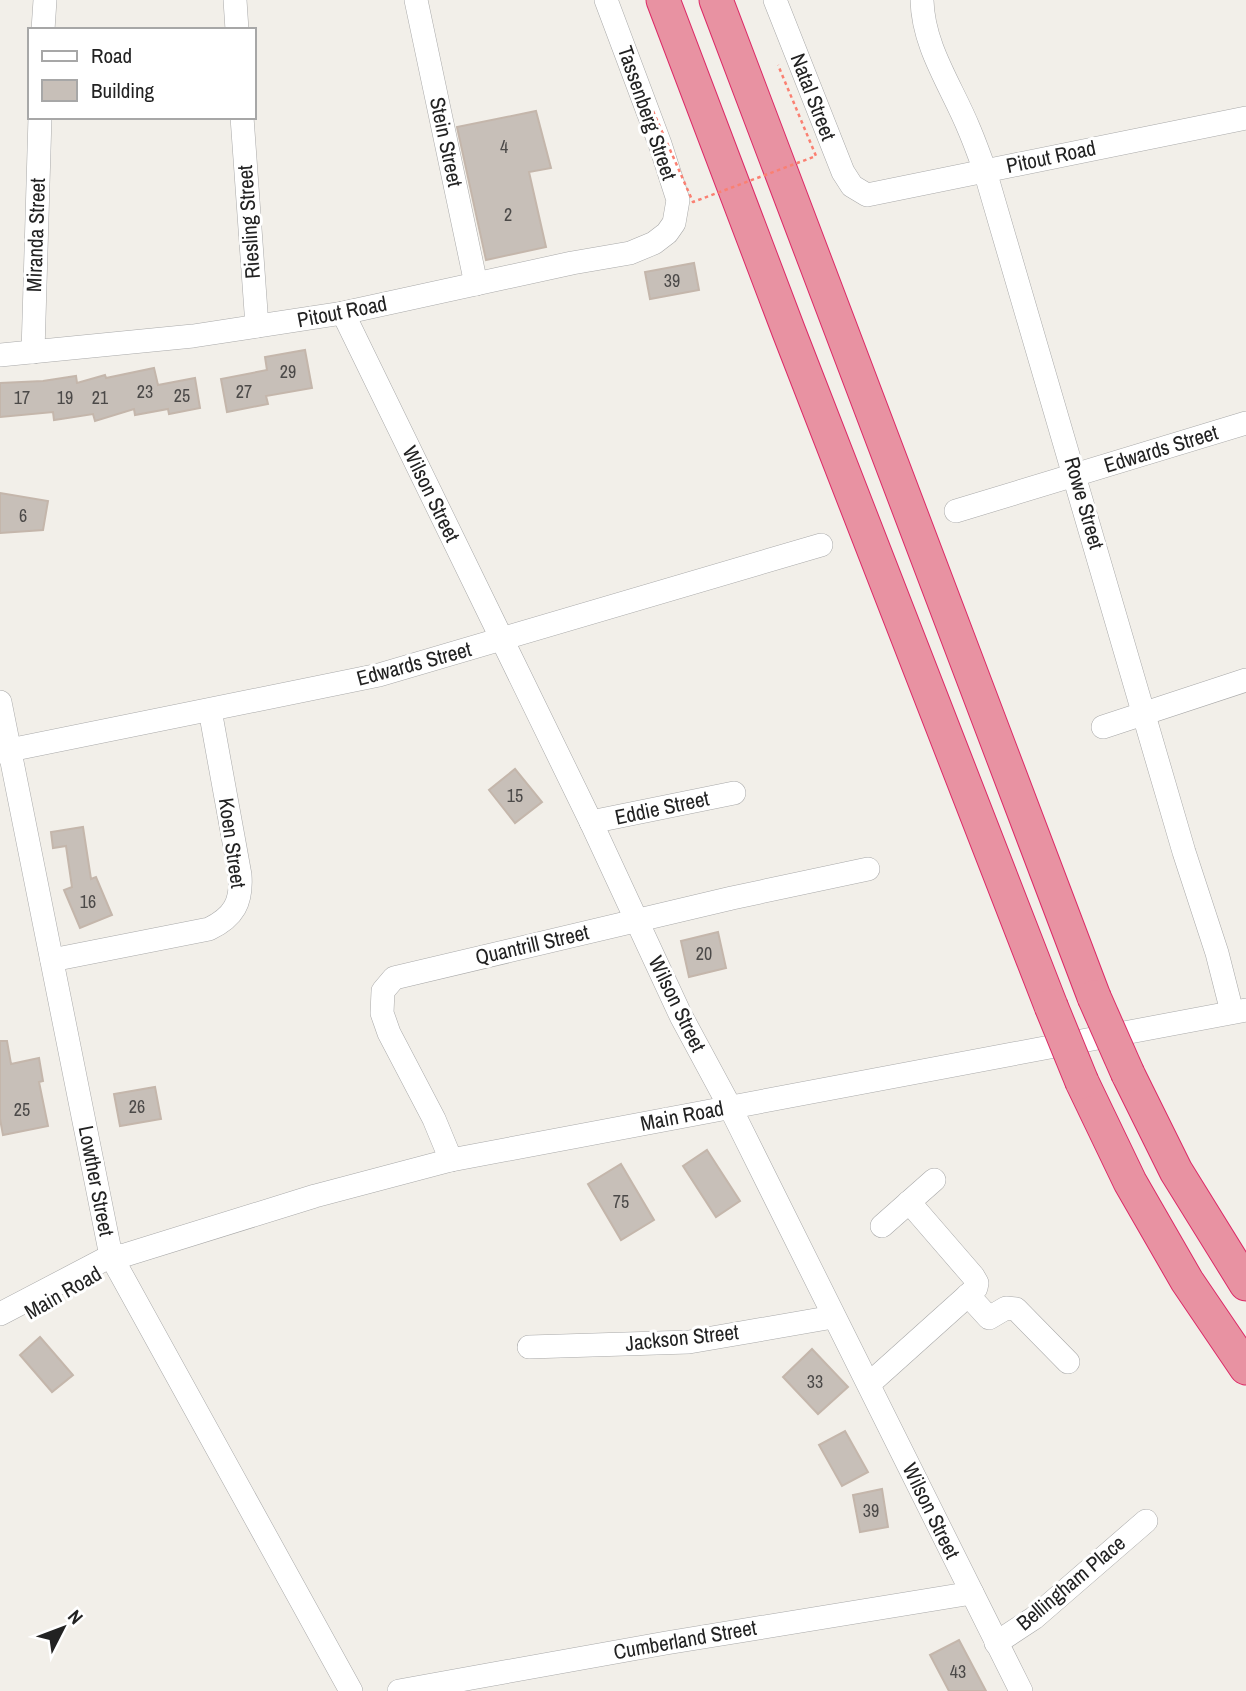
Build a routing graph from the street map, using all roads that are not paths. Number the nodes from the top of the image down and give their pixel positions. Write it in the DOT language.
graph roads {
  1 [pos="45,0"];
  2 [pos="235,0"];
  3 [pos="416,0"];
  4 [pos="606,0"];
  5 [pos="663,0"];
  6 [pos="716,0"];
  7 [pos="775,0"];
  8 [pos="924,0"];
  9 [pos="43,28"];
  10 [pos="237,28"];
  11 [pos="1246,118"];
  12 [pos="40,119"];
  13 [pos="242,119"];
  14 [pos="985,171"];
  15 [pos="857,191"];
  16 [pos="672,227"];
  17 [pos="476,284"];
  18 [pos="343,313"];
  19 [pos="257,326"];
  20 [pos="33,352"];
  21 [pos="0,355"];
  22 [pos="1246,423"];
  23 [pos="1076,474"];
  24 [pos="956,511"];
  25 [pos="821,545"];
  26 [pos="501,639"];
  27 [pos="1246,680"];
  28 [pos="0,702"];
  29 [pos="210,710"];
  30 [pos="1145,712"];
  31 [pos="1103,727"];
  32 [pos="5,751"];
  33 [pos="733,793"];
  34 [pos="591,822"];
  35 [pos="868,870"];
  36 [pos="637,922"];
  37 [pos="52,960"];
  38 [pos="1239,1011"];
  39 [pos="730,1107"];
  40 [pos="451,1160"];
  41 [pos="934,1180"];
  42 [pos="909,1202"];
  43 [pos="882,1226"];
  44 [pos="117,1258"];
  45 [pos="1246,1284"];
  46 [pos="968,1295"];
  47 [pos="0,1314"];
  48 [pos="833,1317"];
  49 [pos="0,1329"];
  50 [pos="529,1348"];
  51 [pos="1069,1362"];
  52 [pos="1246,1368"];
  53 [pos="869,1384"];
  54 [pos="1146,1521"];
  55 [pos="972,1593"];
  56 [pos="996,1643"];
  57 [pos="351,1691"];
  58 [pos="399,1691"];
  59 [pos="1021,1691"];
  1 -- 9 [label="street"];
  2 -- 10 [label="street"];
  3 -- 17 [label="street, Stein Street"];
  4 -- 16 [label="street, Tassenberg Street"];
  5 -- 52 [label="highway, bridge"];
  6 -- 45 [label="highway, bridge"];
  7 -- 15 [label="street, Natal Street"];
  8 -- 14 [label="street, Rowe Street"];
  11 -- 14 [label="street, Pitout Road"];
  12 -- 20 [label="street, Miranda Street"];
  13 -- 19 [label="street, Riesling Street"];
  14 -- 15 [label="street, Pitout Road"];
  14 -- 23 [label="street, Rowe Street"];
  16 -- 17 [label="street, Pitout Road"];
  17 -- 18 [label="street, Pitout Road"];
  18 -- 19 [label="street, Pitout Road"];
  18 -- 26 [label="street, Wilson Street"];
  19 -- 20 [label="street, Pitout Road"];
  20 -- 21 [label="street, Pitout Road"];
  22 -- 23 [label="street, Edwards Street"];
  23 -- 24 [label="street, Edwards Street"];
  23 -- 30 [label="street, Rowe Street"];
  25 -- 26 [label="street, Edwards Street"];
  26 -- 29 [label="street, Edwards Street"];
  26 -- 34 [label="street, Wilson Street"];
  27 -- 30 [label="street"];
  28 -- 32 [label="street, Lowther Street"];
  29 -- 32 [label="street, Edwards Street"];
  29 -- 37 [label="street, Koen Street"];
  30 -- 31 [label="street"];
  30 -- 38 [label="street, Rowe Street"];
  32 -- 37 [label="street, Lowther Street"];
  33 -- 34 [label="street, Eddie Street"];
  34 -- 36 [label="street, Wilson Street"];
  35 -- 36 [label="street, Quantrill Street"];
  36 -- 39 [label="street, Wilson Street"];
  36 -- 40 [label="street, Quantrill Street"];
  37 -- 44 [label="street, Lowther Street"];
  38 -- 39 [label="street, Main Road"];
  39 -- 40 [label="street, Main Road"];
  39 -- 48 [label="street, Wilson Street"];
  40 -- 44 [label="street, Main Road"];
  41 -- 42 [label="street"];
  42 -- 43 [label="street"];
  42 -- 46 [label="street"];
  44 -- 47 [label="street, Main Road"];
  44 -- 49 [label="street, Main Road"];
  44 -- 57 [label="street, Lowther Street"];
  46 -- 51 [label="street"];
  46 -- 53 [label="street"];
  48 -- 50 [label="street, Jackson Street"];
  48 -- 53 [label="street, Wilson Street"];
  53 -- 55 [label="street, Wilson Street"];
  54 -- 56 [label="street, Bellingham Place"];
  55 -- 56 [label="street, Wilson Street"];
  55 -- 58 [label="street, Cumberland Street"];
  56 -- 59 [label="street, Wilson Street"];
}
